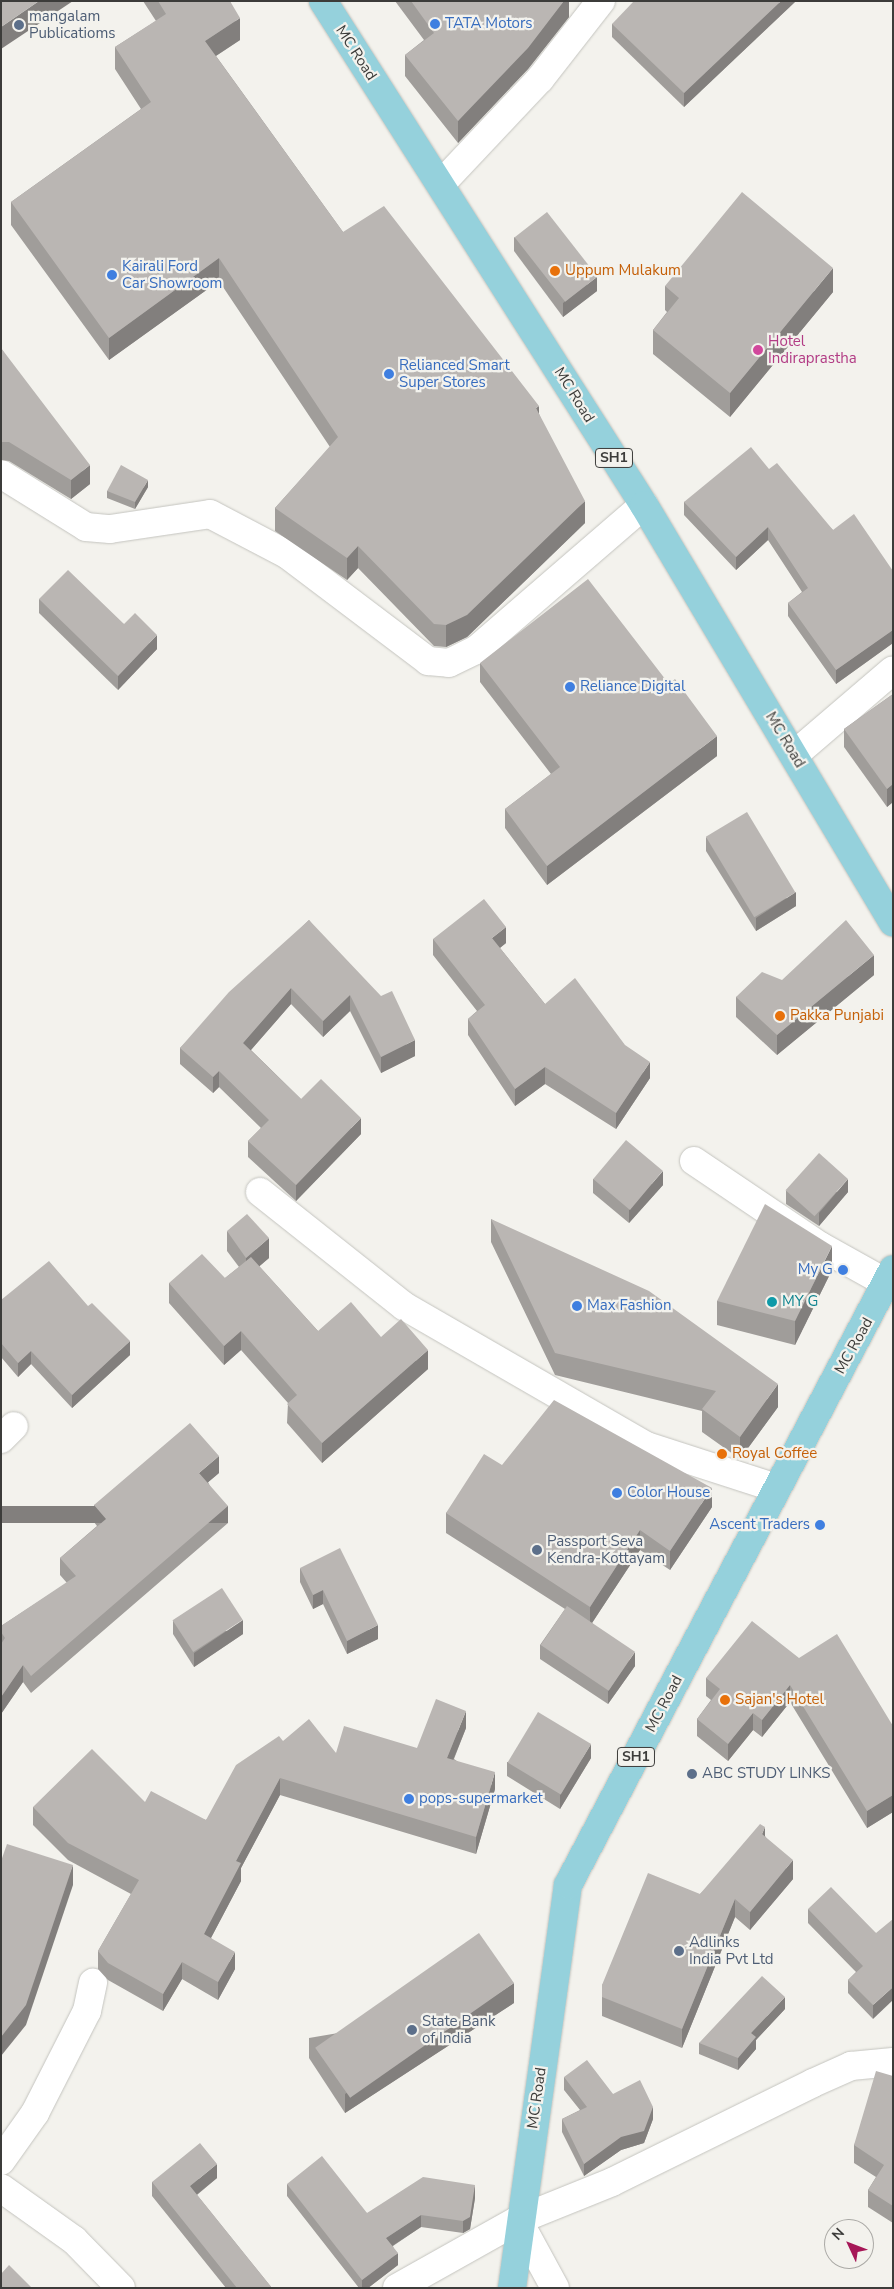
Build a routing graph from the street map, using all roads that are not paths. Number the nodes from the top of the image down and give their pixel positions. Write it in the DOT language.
graph roads {
  1 [pos="323,1"];
  2 [pos="601,1"];
  3 [pos="441,184"];
  4 [pos="1,474"];
  5 [pos="644,506"];
  6 [pos="893,670"];
  7 [pos="794,755"];
  8 [pos="893,922"];
  9 [pos="694,1161"];
  10 [pos="260,1192"];
  11 [pos="891,1276"];
  12 [pos="776,1488"];
  13 [pos="93,1983"];
  14 [pos="893,2062"];
  15 [pos="1,2161"];
  16 [pos="1,2188"];
  17 [pos="518,2220"];
  18 [pos="121,2288"];
  19 [pos="396,2288"];
  20 [pos="512,2288"];
  21 [pos="556,2288"];
  1 -- 3 [label="main road, MC Road / SH1"];
  2 -- 3 [label="street"];
  3 -- 5 [label="main road, MC Road / SH1"];
  4 -- 5 [label="street"];
  5 -- 7 [label="main road, MC Road / SH1"];
  6 -- 7 [label="street"];
  7 -- 8 [label="main road, MC Road / SH1"];
  9 -- 11 [label="street"];
  10 -- 12 [label="street"];
  11 -- 12 [label="main road, MC Road / SH1"];
  12 -- 17 [label="main road, MC Road / SH1"];
  13 -- 15 [label="street"];
  14 -- 17 [label="street"];
  16 -- 18 [label="street"];
  17 -- 19 [label="street"];
  17 -- 20 [label="main road, MC Road / SH1"];
  17 -- 21 [label="street"];
}
